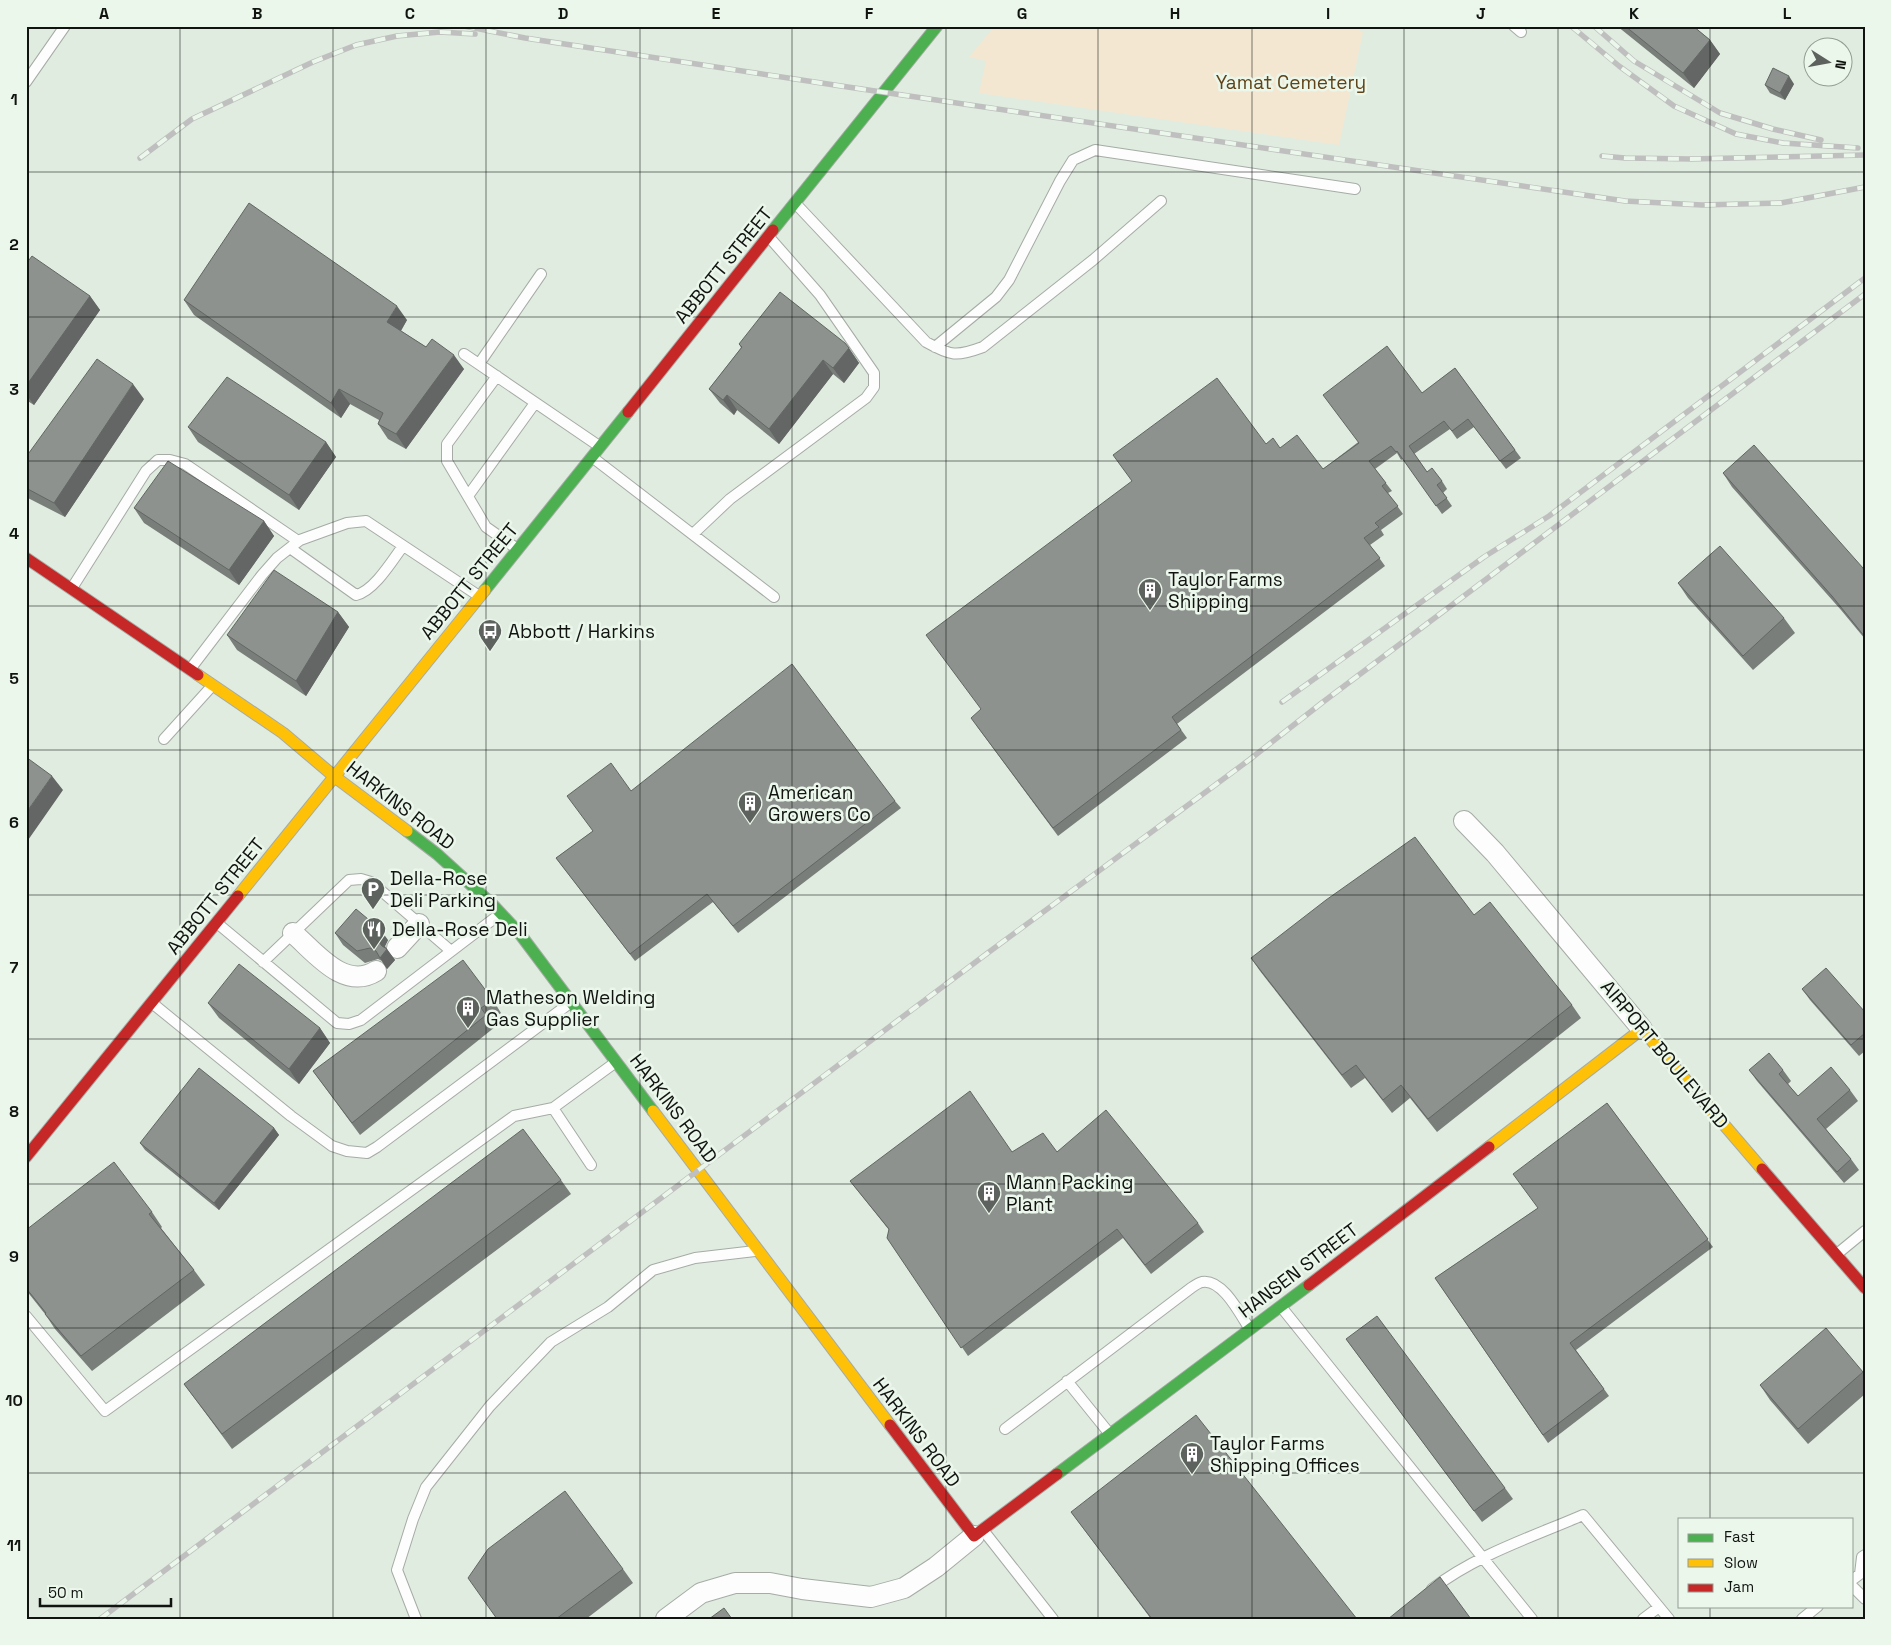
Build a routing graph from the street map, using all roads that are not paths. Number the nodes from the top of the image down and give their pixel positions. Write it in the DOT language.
graph roads {
  1 [pos="65,26"];
  2 [pos="936,26"];
  3 [pos="26,82"];
  4 [pos="1355,189"];
  5 [pos="1161,201"];
  6 [pos="795,203"];
  7 [pos="769,236"];
  8 [pos="541,274"];
  9 [pos="935,347"];
  10 [pos="464,354"];
  11 [pos="479,364"];
  12 [pos="497,376"];
  13 [pos="535,403"];
  14 [pos="600,446"];
  15 [pos="592,456"];
  16 [pos="468,496"];
  17 [pos="693,534"];
  18 [pos="298,541"];
  19 [pos="403,546"];
  20 [pos="290,548"];
  21 [pos="518,549"];
  22 [pos="28,562"];
  23 [pos="71,589"];
  24 [pos="479,596"];
  25 [pos="774,597"];
  26 [pos="189,670"];
  27 [pos="213,686"];
  28 [pos="164,739"];
  29 [pos="335,776"];
  30 [pos="1464,821"];
  31 [pos="500,913"];
  32 [pos="216,922"];
  33 [pos="419,924"];
  34 [pos="293,933"];
  35 [pos="397,948"];
  36 [pos="450,951"];
  37 [pos="263,962"];
  38 [pos="376,971"];
  39 [pos="571,1001"];
  40 [pos="152,1002"];
  41 [pos="1642,1029"];
  42 [pos="617,1062"];
  43 [pos="553,1108"];
  44 [pos="26,1156"];
  45 [pos="591,1165"];
  46 [pos="1865,1231"];
  47 [pos="759,1250"];
  48 [pos="1837,1255"];
  49 [pos="1865,1288"];
  50 [pos="1280,1306"];
  51 [pos="26,1316"];
  52 [pos="1250,1329"];
  53 [pos="1067,1381"];
  54 [pos="1004,1429"];
  55 [pos="1110,1434"];
  56 [pos="978,1533"];
  57 [pos="1865,1555"];
  58 [pos="1483,1558"];
  59 [pos="1859,1576"];
  60 [pos="1854,1588"];
  61 [pos="1421,1598"];
  62 [pos="1865,1599"];
  63 [pos="1659,1607"];
  64 [pos="1816,1608"];
  65 [pos="416,1619"];
  66 [pos="666,1619"];
  67 [pos="1052,1619"];
  68 [pos="1532,1619"];
  69 [pos="1643,1619"];
  70 [pos="1668,1619"];
  71 [pos="1802,1619"];
  1 -- 3 [label="lane"];
  2 -- 6 [label="street, ABBOTT STREET"];
  4 -- 9 [label="lane"];
  5 -- 9 [label="lane"];
  6 -- 7 [label="street, ABBOTT STREET"];
  6 -- 9 [label="lane"];
  7 -- 14 [label="street, ABBOTT STREET"];
  7 -- 17 [label="lane"];
  8 -- 11 [label="lane"];
  10 -- 11 [label="lane"];
  11 -- 12 [label="lane"];
  12 -- 13 [label="lane"];
  12 -- 16 [label="lane"];
  13 -- 14 [label="lane"];
  13 -- 16 [label="lane"];
  14 -- 15 [label="street, ABBOTT STREET"];
  15 -- 17 [label="lane"];
  15 -- 21 [label="street, ABBOTT STREET"];
  16 -- 21 [label="lane"];
  17 -- 25 [label="lane"];
  18 -- 19 [label="lane"];
  18 -- 20 [label="lane"];
  18 -- 23 [label="lane"];
  19 -- 20 [label="lane"];
  19 -- 24 [label="lane"];
  20 -- 26 [label="lane"];
  21 -- 24 [label="street, ABBOTT STREET"];
  22 -- 23 [label="street, HARKINS ROAD"];
  23 -- 26 [label="street, HARKINS ROAD"];
  24 -- 29 [label="street, ABBOTT STREET"];
  26 -- 27 [label="street, HARKINS ROAD"];
  27 -- 28 [label="lane"];
  27 -- 29 [label="street, HARKINS ROAD"];
  29 -- 31 [label="street, HARKINS ROAD"];
  29 -- 32 [label="street, ABBOTT STREET"];
  30 -- 41 [label="street, AIRPORT BOULEVARD"];
  31 -- 36 [label="lane"];
  31 -- 39 [label="street, HARKINS ROAD"];
  32 -- 37 [label="lane"];
  32 -- 40 [label="street, ABBOTT STREET"];
  33 -- 34 [label="lane"];
  33 -- 35 [label="street"];
  33 -- 36 [label="lane"];
  34 -- 37 [label="lane"];
  34 -- 38 [label="street"];
  36 -- 37 [label="lane"];
  39 -- 40 [label="lane"];
  39 -- 42 [label="street, HARKINS ROAD"];
  40 -- 44 [label="street, ABBOTT STREET"];
  41 -- 48 [label="street, AIRPORT BOULEVARD"];
  41 -- 50 [label="street, HANSEN STREET"];
  42 -- 43 [label="lane"];
  42 -- 47 [label="street, HARKINS ROAD"];
  43 -- 45 [label="lane"];
  43 -- 51 [label="lane"];
  46 -- 48 [label="lane"];
  47 -- 56 [label="street, HARKINS ROAD"];
  47 -- 65 [label="lane"];
  48 -- 49 [label="street, AIRPORT BOULEVARD"];
  50 -- 52 [label="street, HANSEN STREET"];
  50 -- 58 [label="lane"];
  52 -- 53 [label="lane"];
  52 -- 55 [label="street, HANSEN STREET"];
  53 -- 54 [label="lane"];
  53 -- 55 [label="lane"];
  55 -- 56 [label="street, HANSEN STREET"];
  56 -- 66 [label="street"];
  56 -- 67 [label="lane"];
  57 -- 59 [label="lane"];
  58 -- 61 [label="lane"];
  58 -- 63 [label="lane"];
  58 -- 68 [label="lane"];
  60 -- 62 [label="lane"];
  63 -- 69 [label="lane"];
  63 -- 70 [label="lane"];
  64 -- 71 [label="lane"];
}
